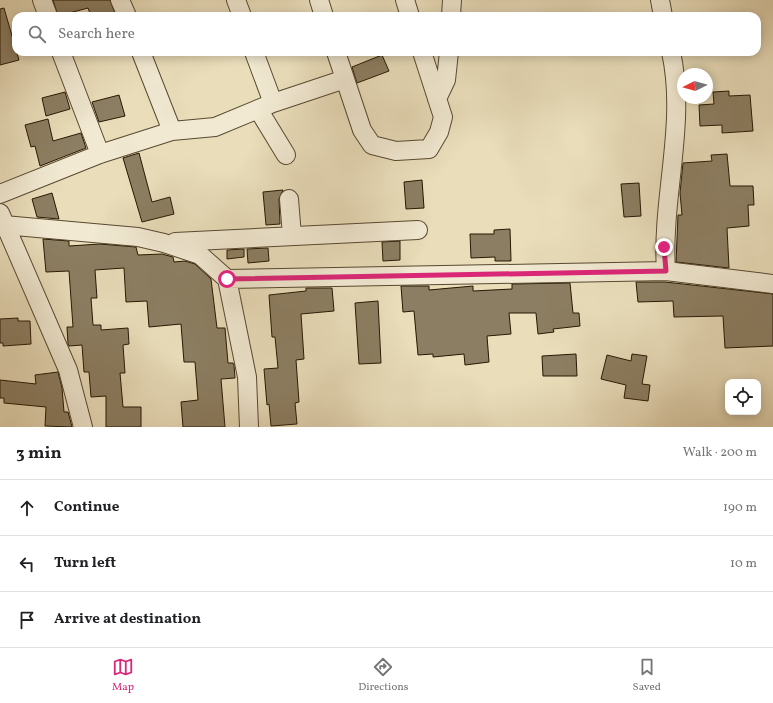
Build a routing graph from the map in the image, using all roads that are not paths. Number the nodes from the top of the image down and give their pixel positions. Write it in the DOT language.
graph roads {
  1 [pos="42,0"];
  2 [pos="120,0"];
  3 [pos="236,0"];
  4 [pos="319,0"];
  5 [pos="405,0"];
  6 [pos="452,0"];
  7 [pos="660,0"];
  8 [pos="46,12"];
  9 [pos="125,12"];
  10 [pos="240,12"];
  11 [pos="323,12"];
  12 [pos="409,12"];
  13 [pos="451,12"];
  14 [pos="662,12"];
  15 [pos="63,56"];
  16 [pos="143,56"];
  17 [pos="255,56"];
  18 [pos="337,56"];
  19 [pos="423,56"];
  20 [pos="449,56"];
  21 [pos="672,56"];
  22 [pos="345,79"];
  23 [pos="437,99"];
  24 [pos="265,106"];
  25 [pos="172,131"];
  26 [pos="100,154"];
  27 [pos="286,155"];
  28 [pos="0,194"];
  29 [pos="290,199"];
  30 [pos="2,219"];
  31 [pos="418,230"];
  32 [pos="292,236"];
  33 [pos="164,243"];
  34 [pos="666,271"];
  35 [pos="227,279"];
  36 [pos="773,284"];
  37 [pos="83,427"];
  38 [pos="249,427"];
  1 -- 8 [label="street"];
  2 -- 9 [label="street"];
  3 -- 10 [label="street"];
  4 -- 11 [label="street"];
  5 -- 12 [label="street"];
  6 -- 13 [label="street"];
  7 -- 14 [label="street"];
  15 -- 26 [label="street"];
  16 -- 25 [label="street"];
  17 -- 24 [label="street"];
  18 -- 22 [label="street"];
  19 -- 23 [label="street"];
  20 -- 23 [label="street"];
  21 -- 34 [label="street"];
  22 -- 23 [label="street"];
  22 -- 24 [label="street"];
  24 -- 25 [label="street"];
  24 -- 27 [label="street"];
  25 -- 26 [label="street"];
  26 -- 28 [label="street"];
  29 -- 32 [label="street"];
  30 -- 33 [label="street"];
  30 -- 37 [label="street"];
  31 -- 32 [label="street"];
  32 -- 33 [label="street"];
  33 -- 35 [label="street"];
  34 -- 35 [label="street"];
  34 -- 36 [label="street"];
  35 -- 38 [label="street"];
}
